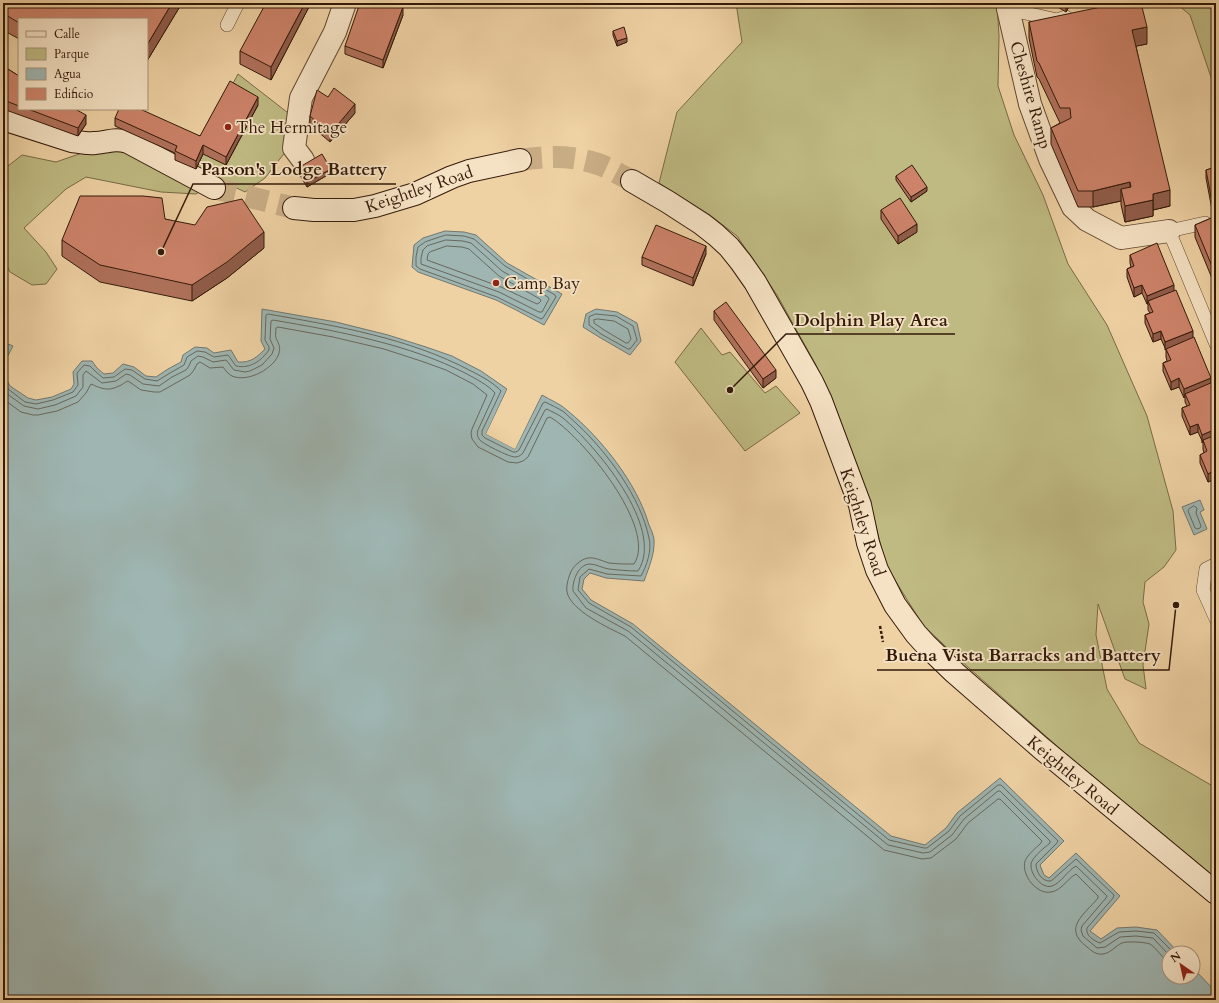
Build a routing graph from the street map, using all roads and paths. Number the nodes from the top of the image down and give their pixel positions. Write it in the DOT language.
graph roads {
  1 [pos="238,3"];
  2 [pos="345,3"];
  3 [pos="1008,6"];
  4 [pos="1079,14"];
  5 [pos="227,25"];
  6 [pos="3,119"];
  7 [pos="304,160"];
  8 [pos="520,160"];
  9 [pos="632,181"];
  10 [pos="214,188"];
  11 [pos="294,208"];
  12 [pos="1205,222"];
  13 [pos="1169,231"];
  14 [pos="1216,344"];
  15 [pos="1216,564"];
  16 [pos="1216,619"];
  17 [pos="1216,893"];
  1 -- 5 [label="lane"];
  2 -- 7 [label="main road"];
  3 -- 4 [label="lane"];
  3 -- 13 [label="main road, Cheshire Ramp"];
  6 -- 10 [label="main road"];
  8 -- 11 [label="main road, Keightley Road"];
  9 -- 17 [label="main road, Keightley Road"];
  12 -- 13 [label="lane, Cheshire Ramp"];
  13 -- 14 [label="lane"];
  15 -- 16 [label="lane"];
}
